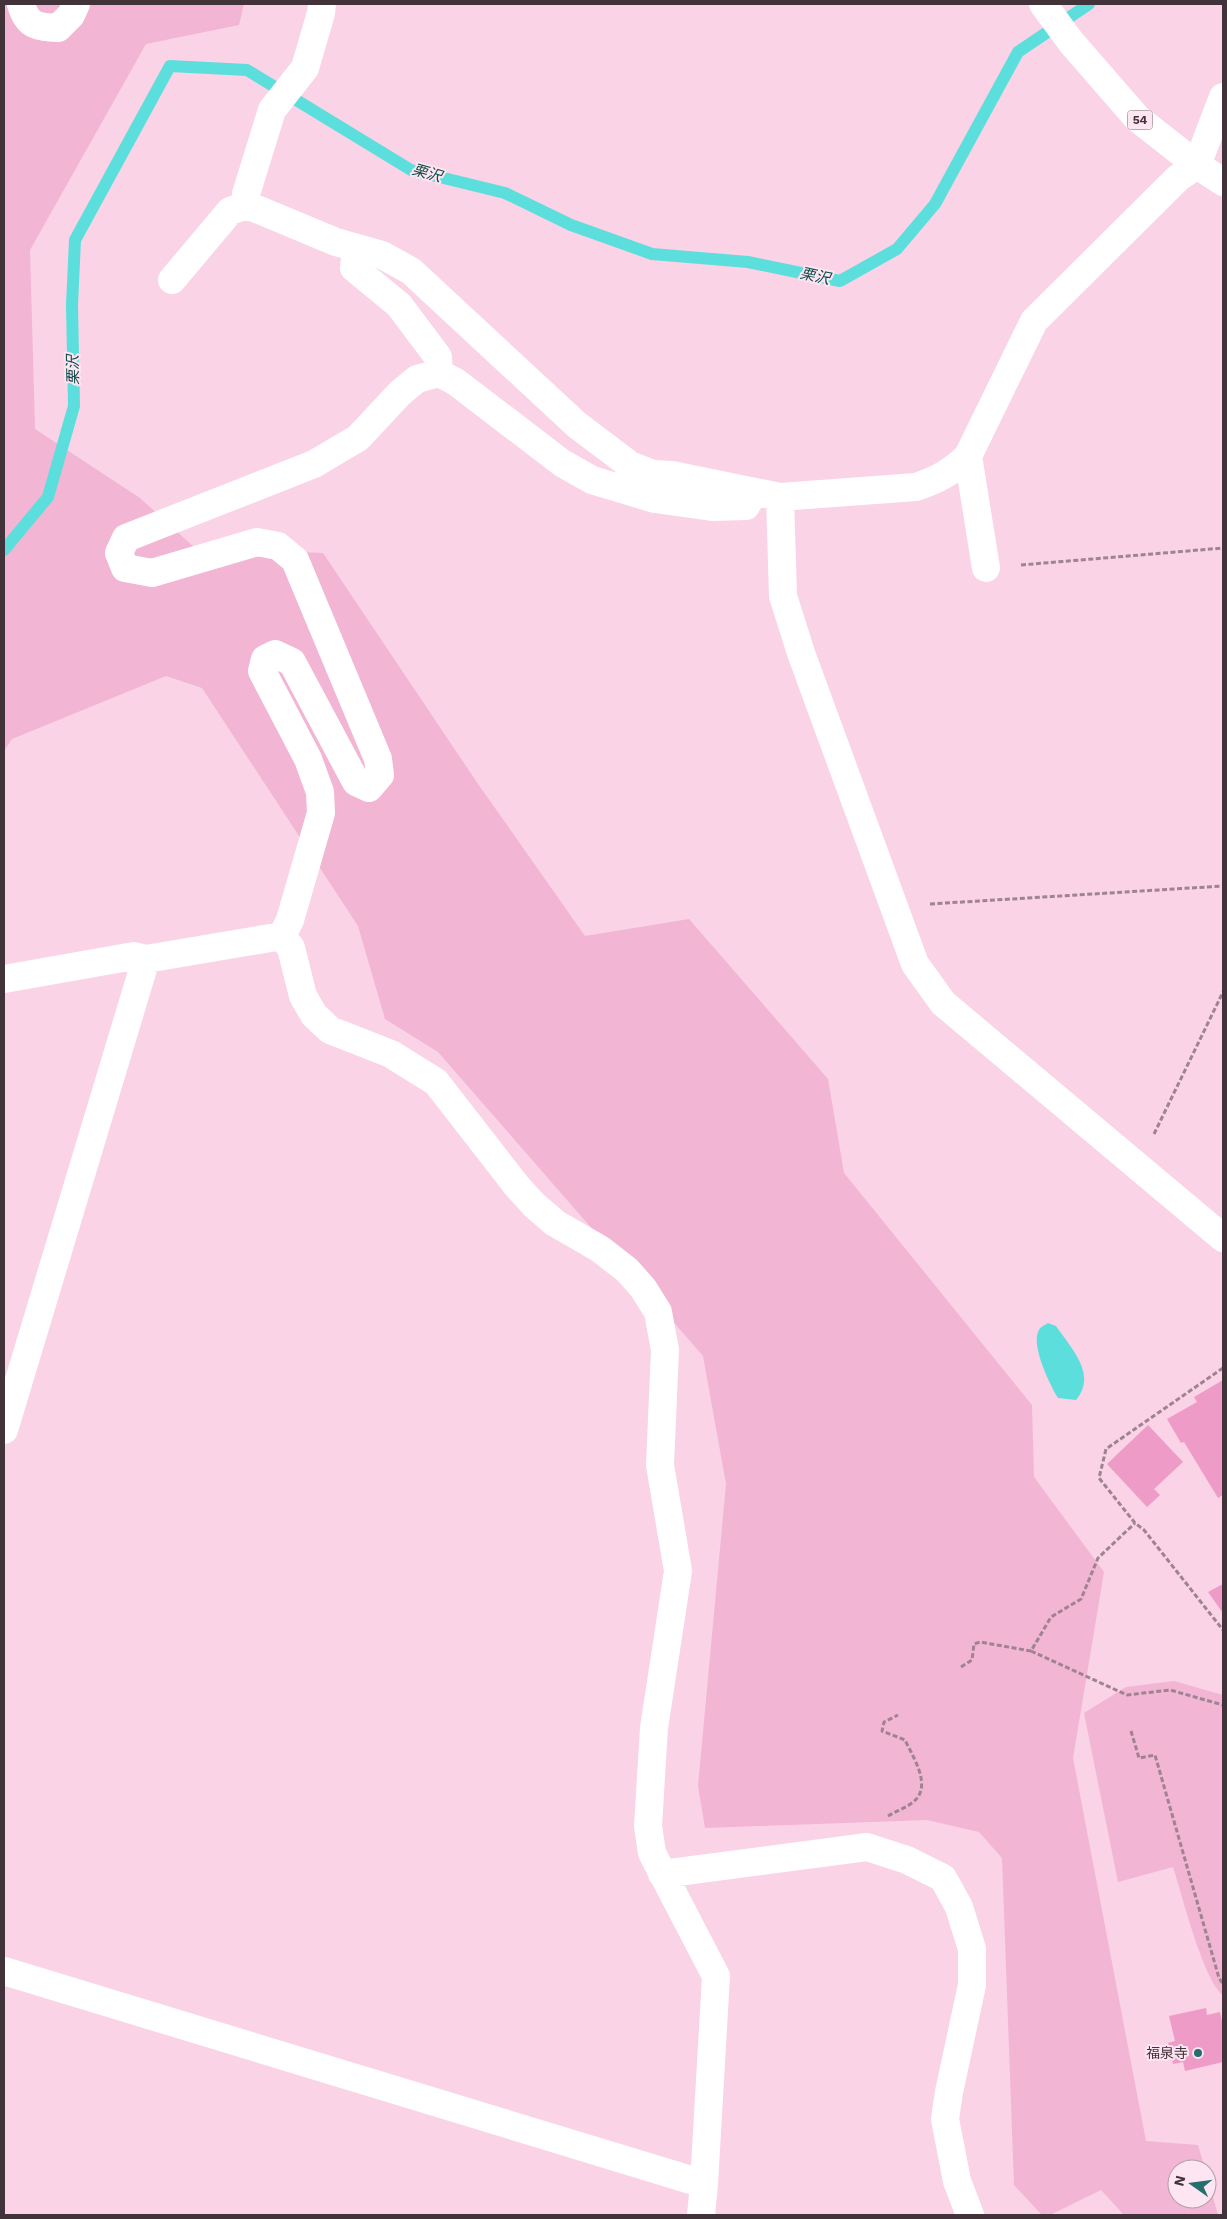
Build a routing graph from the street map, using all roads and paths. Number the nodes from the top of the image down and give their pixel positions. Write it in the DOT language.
graph roads {
  1 [pos="21,4"];
  2 [pos="76,4"];
  3 [pos="322,4"];
  4 [pos="1042,4"];
  5 [pos="1223,97"];
  6 [pos="1197,165"];
  7 [pos="1223,182"];
  8 [pos="247,205"];
  9 [pos="356,248"];
  10 [pos="172,280"];
  11 [pos="439,373"];
  12 [pos="968,456"];
  13 [pos="754,492"];
  14 [pos="780,497"];
  15 [pos="1223,548"];
  16 [pos="986,568"];
  17 [pos="1223,886"];
  18 [pos="894,906"];
  19 [pos="282,936"];
  20 [pos="146,959"];
  21 [pos="4,979"];
  22 [pos="1223,992"];
  23 [pos="1138,1166"];
  24 [pos="1223,1238"];
  25 [pos="1223,1368"];
  26 [pos="4,1430"];
  27 [pos="1135,1523"];
  28 [pos="1223,1630"];
  29 [pos="1031,1651"];
  30 [pos="961,1667"];
  31 [pos="1223,1704"];
  32 [pos="898,1715"];
  33 [pos="1131,1730"];
  34 [pos="882,1819"];
  35 [pos="662,1874"];
  36 [pos="4,1971"];
  37 [pos="1223,1984"];
  38 [pos="704,2184"];
  39 [pos="701,2215"];
  40 [pos="970,2215"];
  1 -- 2 [label="street"];
  3 -- 8 [label="street"];
  4 -- 6 [label="street, 54"];
  5 -- 6 [label="street"];
  6 -- 7 [label="street, 54"];
  6 -- 12 [label="street"];
  8 -- 9 [label="street"];
  8 -- 10 [label="street"];
  9 -- 11 [label="street"];
  9 -- 13 [label="street"];
  11 -- 13 [label="street"];
  11 -- 19 [label="street"];
  12 -- 14 [label="street"];
  12 -- 16 [label="street"];
  13 -- 14 [label="street"];
  14 -- 18 [label="street"];
  15 -- 16 [label="path"];
  17 -- 18 [label="path"];
  18 -- 23 [label="street"];
  19 -- 20 [label="street"];
  19 -- 35 [label="street"];
  20 -- 21 [label="street"];
  20 -- 26 [label="street"];
  22 -- 23 [label="path"];
  23 -- 24 [label="street"];
  25 -- 27 [label="path"];
  27 -- 28 [label="path"];
  27 -- 29 [label="path"];
  29 -- 30 [label="path"];
  29 -- 31 [label="path"];
  32 -- 34 [label="path"];
  33 -- 37 [label="path"];
  35 -- 38 [label="street"];
  35 -- 40 [label="street"];
  36 -- 38 [label="street"];
  38 -- 39 [label="street"];
}
